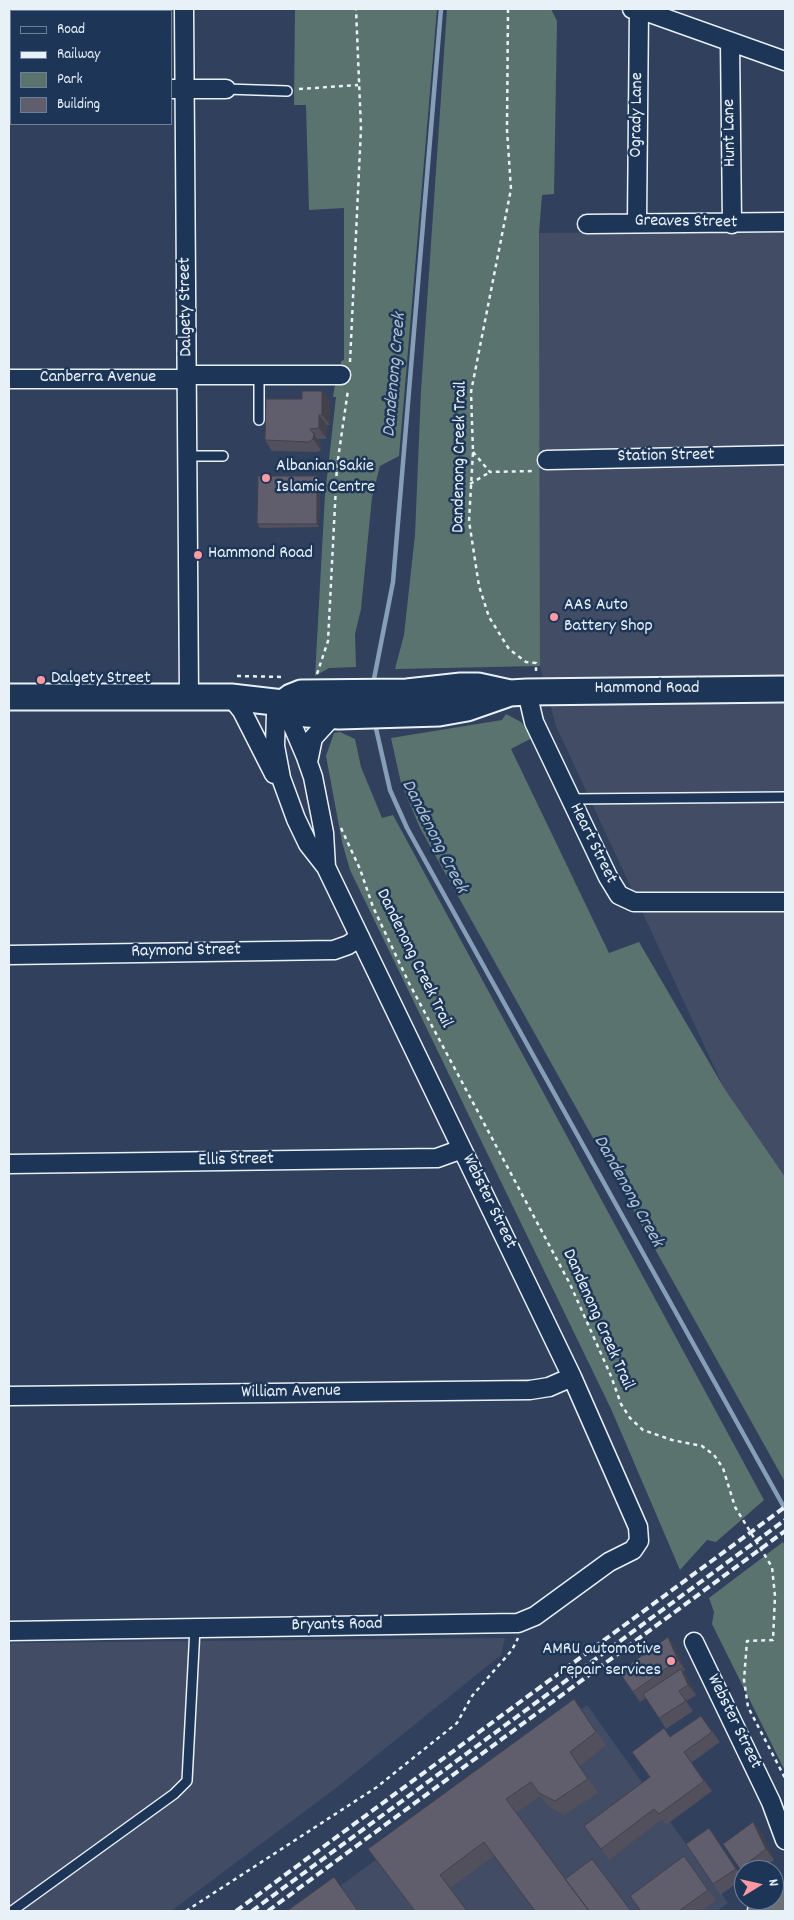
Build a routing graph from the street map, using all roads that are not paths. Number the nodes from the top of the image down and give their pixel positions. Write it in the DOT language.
graph roads {
  1 [pos="184,9"];
  2 [pos="632,9"];
  3 [pos="639,9"];
  4 [pos="730,42"];
  5 [pos="785,61"];
  6 [pos="178,89"];
  7 [pos="226,89"];
  8 [pos="287,91"];
  9 [pos="637,222"];
  10 [pos="785,222"];
  11 [pos="586,224"];
  12 [pos="732,224"];
  13 [pos="346,374"];
  14 [pos="260,375"];
  15 [pos="188,377"];
  16 [pos="9,379"];
  17 [pos="259,420"];
  18 [pos="785,455"];
  19 [pos="188,456"];
  20 [pos="222,456"];
  21 [pos="547,460"];
  22 [pos="521,685"];
  23 [pos="785,689"];
  24 [pos="189,696"];
  25 [pos="9,697"];
  26 [pos="231,697"];
  27 [pos="283,703"];
  28 [pos="339,709"];
  29 [pos="308,763"];
  30 [pos="287,796"];
  31 [pos="785,797"];
  32 [pos="570,799"];
  33 [pos="326,867"];
  34 [pos="785,902"];
  35 [pos="360,937"];
  36 [pos="9,955"];
  37 [pos="462,1149"];
  38 [pos="9,1164"];
  39 [pos="572,1377"];
  40 [pos="9,1396"];
  41 [pos="639,1541"];
  42 [pos="195,1628"];
  43 [pos="9,1630"];
  44 [pos="694,1642"];
  45 [pos="771,1802"];
  46 [pos="785,1819"];
  47 [pos="785,1840"];
  48 [pos="785,1898"];
  49 [pos="12,1911"];
  50 [pos="762,1911"];
  1 -- 6 [label="street, Dalgety Street"];
  2 -- 3 [label="street"];
  3 -- 4 [label="street"];
  3 -- 9 [label="street, Ogrady Lane"];
  4 -- 5 [label="street"];
  4 -- 12 [label="street, Hunt Lane"];
  6 -- 7 [label="street"];
  6 -- 15 [label="street, Dalgety Street"];
  7 -- 8 [label="lane"];
  9 -- 11 [label="street, Greaves Street"];
  9 -- 12 [label="street, Greaves Street"];
  10 -- 12 [label="street, Greaves Street"];
  13 -- 14 [label="street, Canberra Avenue"];
  14 -- 15 [label="street, Canberra Avenue"];
  14 -- 17 [label="lane"];
  15 -- 16 [label="street, Canberra Avenue"];
  15 -- 19 [label="street, Dalgety Street"];
  18 -- 21 [label="street, Station Street"];
  19 -- 20 [label="lane"];
  19 -- 24 [label="street, Dalgety Street"];
  22 -- 23 [label="main road, Hammond Road"];
  22 -- 28 [label="main road, Hammond Road"];
  22 -- 32 [label="street, Heart Street"];
  24 -- 25 [label="main road, Hammond Road"];
  24 -- 26 [label="main road, Hammond Road"];
  26 -- 27 [label="main road, Hammond Road"];
  26 -- 30 [label="street, Webster Street"];
  27 -- 28 [label="main road, Hammond Road"];
  27 -- 29 [label="street, Webster Street"];
  27 -- 30 [label="street, Webster Street"];
  28 -- 29 [label="street, Webster Street"];
  29 -- 33 [label="street, Webster Street"];
  30 -- 33 [label="street, Webster Street"];
  31 -- 32 [label="lane"];
  32 -- 34 [label="street, Heart Street"];
  33 -- 35 [label="street, Webster Street"];
  35 -- 36 [label="street, Raymond Street"];
  35 -- 37 [label="street, Webster Street"];
  37 -- 38 [label="street, Ellis Street"];
  37 -- 39 [label="street, Webster Street"];
  39 -- 40 [label="street, William Avenue"];
  39 -- 41 [label="street, Webster Street"];
  41 -- 42 [label="street, Bryants Road"];
  42 -- 43 [label="street, Bryants Road"];
  42 -- 49 [label="lane"];
  44 -- 45 [label="street, Webster Street"];
  45 -- 46 [label="street, Webster Street"];
  45 -- 47 [label="street, Webster Street"];
  48 -- 50 [label="highway"];
}
